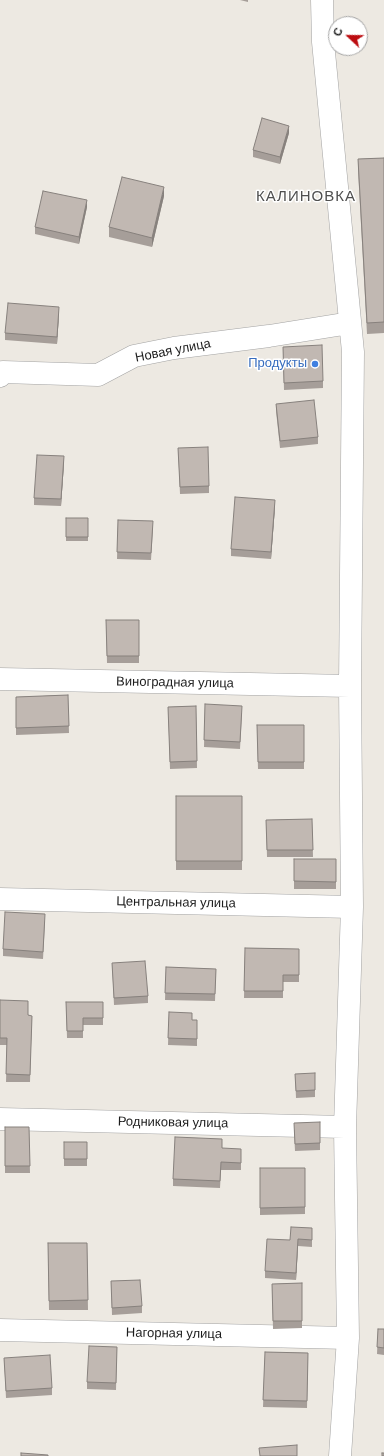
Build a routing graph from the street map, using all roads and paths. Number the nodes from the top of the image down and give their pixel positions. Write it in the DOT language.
graph roads {
  1 [pos="322,0"];
  2 [pos="350,323"];
  3 [pos="0,376"];
  4 [pos="0,679"];
  5 [pos="350,686"];
  6 [pos="0,900"];
  7 [pos="352,907"];
  8 [pos="0,1120"];
  9 [pos="345,1127"];
  10 [pos="0,1330"];
  11 [pos="348,1338"];
  12 [pos="340,1456"];
  1 -- 2 [label="street"];
  2 -- 3 [label="street, Новая улица"];
  2 -- 5 [label="street"];
  4 -- 5 [label="street, Виноградная улица"];
  5 -- 7 [label="street"];
  6 -- 7 [label="street, Центральная улица"];
  7 -- 9 [label="street"];
  8 -- 9 [label="street, Родниковая улица"];
  9 -- 11 [label="street"];
  10 -- 11 [label="street, Нагорная улица"];
  11 -- 12 [label="street"];
}
